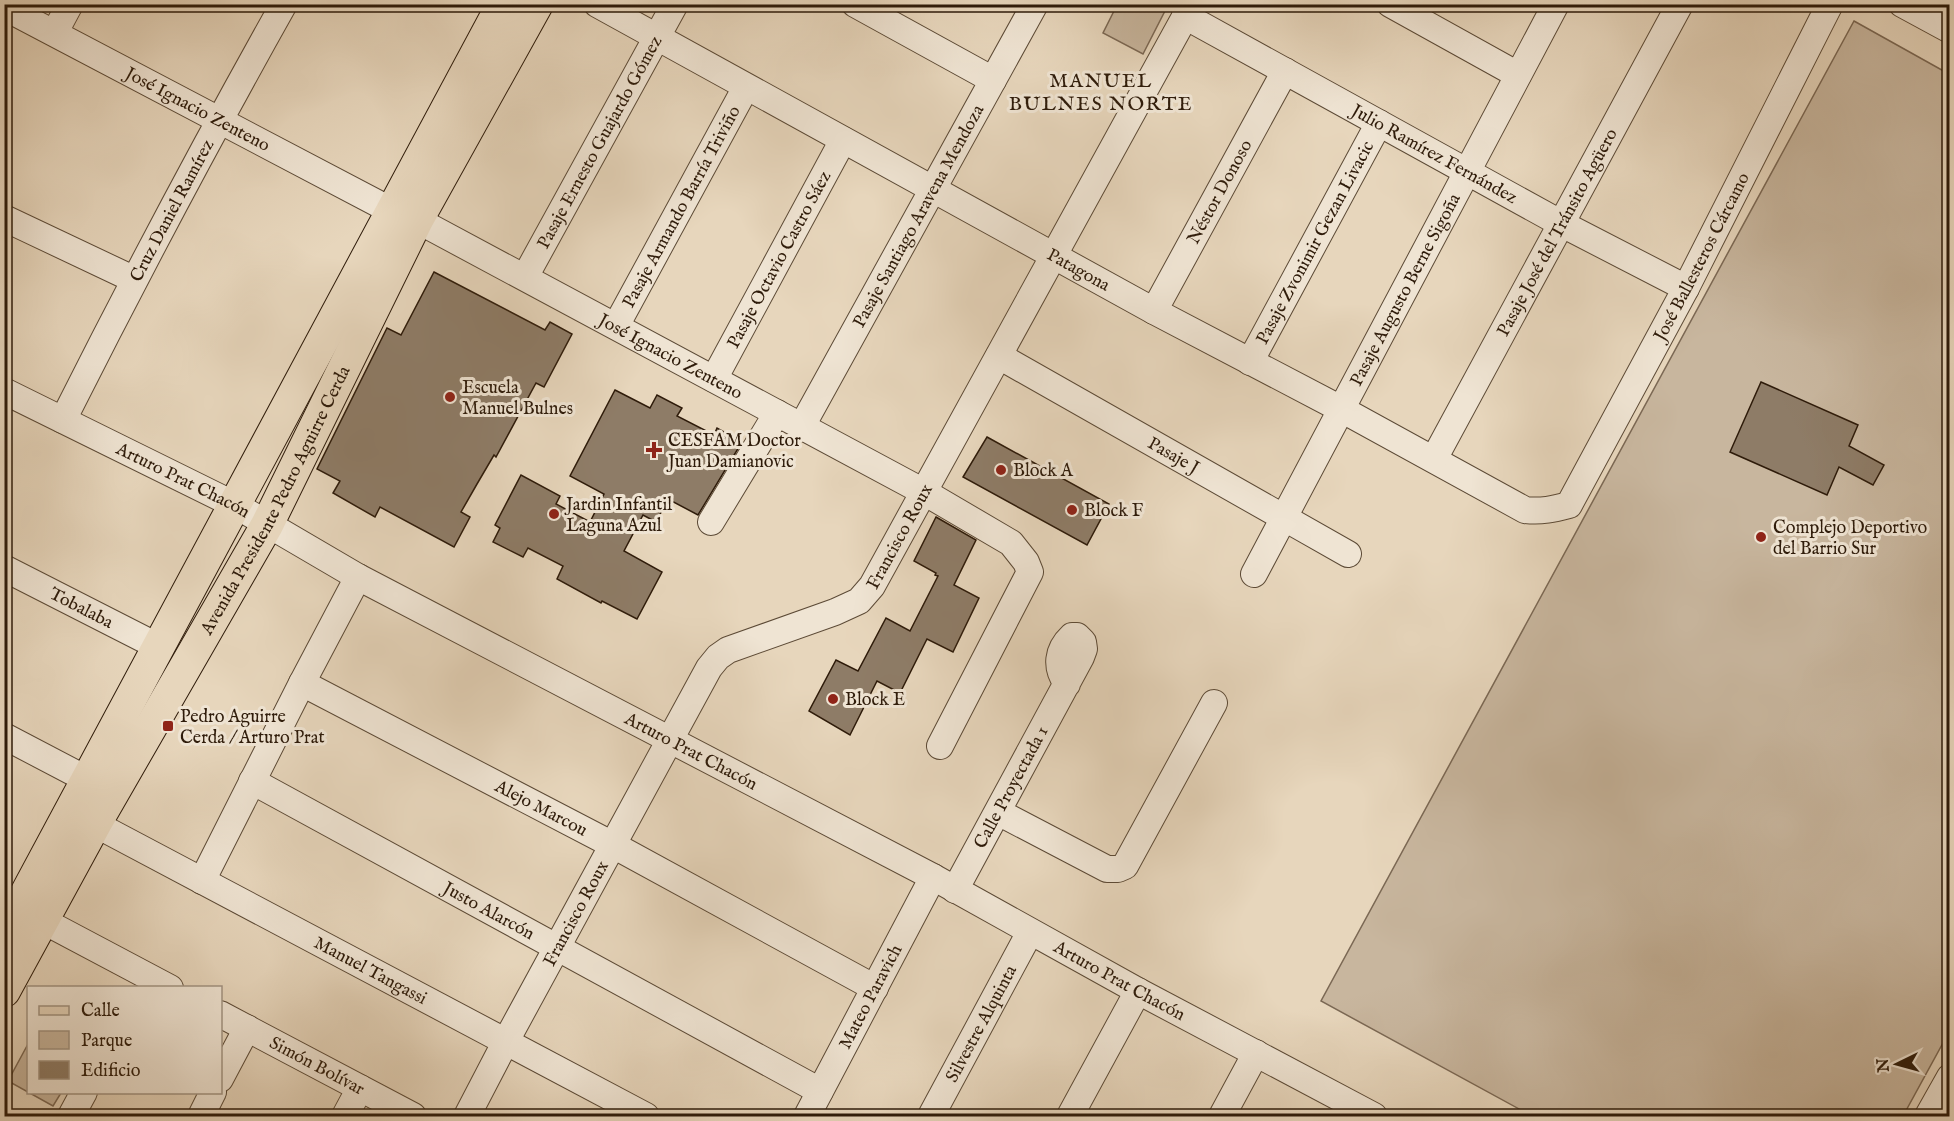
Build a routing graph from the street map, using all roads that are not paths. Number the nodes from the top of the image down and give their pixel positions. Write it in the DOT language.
graph roads {
  1 [pos="70,4"];
  2 [pos="284,4"];
  3 [pos="503,4"];
  4 [pos="537,4"];
  5 [pos="597,4"];
  6 [pos="675,4"];
  7 [pos="855,4"];
  8 [pos="1035,4"];
  9 [pos="1389,4"];
  10 [pos="1556,4"];
  11 [pos="1680,4"];
  12 [pos="1830,4"];
  13 [pos="1902,4"];
  14 [pos="4,7"];
  15 [pos="1189,10"];
  16 [pos="1950,30"];
  17 [pos="55,32"];
  18 [pos="657,37"];
  19 [pos="1285,71"];
  20 [pos="1518,75"];
  21 [pos="993,80"];
  22 [pos="746,87"];
  23 [pos="219,120"];
  24 [pos="1378,123"];
  25 [pos="843,140"];
  26 [pos="1466,171"];
  27 [pos="934,188"];
  28 [pos="405,215"];
  29 [pos="4,218"];
  30 [pos="1562,224"];
  31 [pos="1054,255"];
  32 [pos="525,277"];
  33 [pos="134,279"];
  34 [pos="1686,288"];
  35 [pos="1154,311"];
  36 [pos="616,326"];
  37 [pos="999,356"];
  38 [pos="1250,362"];
  39 [pos="714,379"];
  40 [pos="4,391"];
  41 [pos="1341,409"];
  42 [pos="777,413"];
  43 [pos="63,420"];
  44 [pos="802,426"];
  45 [pos="1434,459"];
  46 [pos="924,492"];
  47 [pos="235,505"];
  48 [pos="1569,505"];
  49 [pos="1283,519"];
  50 [pos="711,522"];
  51 [pos="267,525"];
  52 [pos="1348,554"];
  53 [pos="4,568"];
  54 [pos="1254,574"];
  55 [pos="358,576"];
  56 [pos="159,647"];
  57 [pos="302,683"];
  58 [pos="1067,684"];
  59 [pos="1214,703"];
  60 [pos="4,736"];
  61 [pos="670,739"];
  62 [pos="940,746"];
  63 [pos="88,780"];
  64 [pos="252,781"];
  65 [pos="998,812"];
  66 [pos="95,824"];
  67 [pos="613,845"];
  68 [pos="933,877"];
  69 [pos="202,881"];
  70 [pos="955,890"];
  71 [pos="22,909"];
  72 [pos="1030,932"];
  73 [pos="4,935"];
  74 [pos="557,947"];
  75 [pos="144,981"];
  76 [pos="166,986"];
  77 [pos="875,988"];
  78 [pos="4,991"];
  79 [pos="1138,992"];
  80 [pos="222,1015"];
  81 [pos="248,1028"];
  82 [pos="506,1041"];
  83 [pos="1256,1053"];
  84 [pos="222,1075"];
  85 [pos="1950,1077"];
  86 [pos="360,1088"];
  87 [pos="820,1091"];
  88 [pos="83,1094"];
  89 [pos="212,1094"];
  90 [pos="71,1116"];
  91 [pos="201,1116"];
  92 [pos="345,1116"];
  93 [pos="413,1116"];
  94 [pos="467,1116"];
  95 [pos="646,1116"];
  96 [pos="807,1116"];
  97 [pos="932,1116"];
  98 [pos="1070,1116"];
  99 [pos="1222,1116"];
  100 [pos="1374,1116"];
  101 [pos="1928,1116"];
  1 -- 17 [label="street"];
  2 -- 23 [label="street, Cruz Daniel Ramírez"];
  3 -- 28 [label="main road, Avenida Presidente Pedro Aguirre Cerda"];
  4 -- 28 [label="main road, Avenida Presidente Pedro Aguirre Cerda"];
  5 -- 18 [label="street, Patagona"];
  6 -- 18 [label="street, Pasaje Ernesto Guajardo Gómez"];
  7 -- 21 [label="street"];
  8 -- 21 [label="street, Pasaje Santiago Aravena Mendoza"];
  9 -- 20 [label="street"];
  10 -- 20 [label="street, Pasaje Augusto Berne Sigoña"];
  11 -- 30 [label="street, Pasaje José del Tránsito Agüero"];
  12 -- 34 [label="street, José Ballesteros Cárcamo"];
  13 -- 16 [label="street"];
  14 -- 17 [label="street, José Ignacio Zenteno"];
  15 -- 19 [label="street, Julio Ramírez Fernández"];
  15 -- 31 [label="street, Francisco Roux"];
  17 -- 23 [label="street, José Ignacio Zenteno"];
  18 -- 22 [label="street, Patagona"];
  18 -- 32 [label="street, Pasaje Ernesto Guajardo Gómez"];
  19 -- 24 [label="street, Julio Ramírez Fernández"];
  19 -- 35 [label="street, Néstor Donoso"];
  20 -- 26 [label="street, Pasaje Augusto Berne Sigoña"];
  21 -- 27 [label="street, Pasaje Santiago Aravena Mendoza"];
  22 -- 25 [label="street, Patagona"];
  22 -- 36 [label="street, Pasaje Armando Barría Triviño"];
  23 -- 28 [label="street, José Ignacio Zenteno"];
  23 -- 33 [label="street, Cruz Daniel Ramírez"];
  24 -- 26 [label="street, Julio Ramírez Fernández"];
  24 -- 38 [label="street, Pasaje Zvonimir Gezan Livacic"];
  25 -- 27 [label="street, Patagona"];
  25 -- 39 [label="street, Pasaje Octavio Castro Sáez"];
  26 -- 30 [label="street, Julio Ramírez Fernández"];
  26 -- 41 [label="street, Pasaje Augusto Berne Sigoña"];
  27 -- 31 [label="street, Patagona"];
  27 -- 44 [label="street, Pasaje Santiago Aravena Mendoza"];
  28 -- 32 [label="street, José Ignacio Zenteno"];
  28 -- 47 [label="main road, Avenida Presidente Pedro Aguirre Cerda"];
  28 -- 51 [label="main road, Avenida Presidente Pedro Aguirre Cerda"];
  29 -- 33 [label="street"];
  30 -- 34 [label="street, Julio Ramírez Fernández"];
  30 -- 45 [label="street, Pasaje José del Tránsito Agüero"];
  31 -- 35 [label="street, Patagona"];
  31 -- 37 [label="street, Francisco Roux"];
  32 -- 36 [label="street, José Ignacio Zenteno"];
  33 -- 43 [label="street, Cruz Daniel Ramírez"];
  34 -- 48 [label="street, José Ballesteros Cárcamo"];
  35 -- 38 [label="street, Patagona"];
  36 -- 39 [label="street, José Ignacio Zenteno"];
  37 -- 46 [label="street, Francisco Roux"];
  37 -- 49 [label="street, Pasaje J"];
  38 -- 41 [label="street, Patagona"];
  39 -- 42 [label="street, José Ignacio Zenteno"];
  40 -- 43 [label="street, Arturo Prat Chacón"];
  41 -- 45 [label="street, Patagona"];
  41 -- 49 [label="street, Pasaje Augusto Berne Sigoña"];
  42 -- 44 [label="street, José Ignacio Zenteno"];
  42 -- 50 [label="street"];
  43 -- 47 [label="street, Arturo Prat Chacón"];
  44 -- 46 [label="street, José Ignacio Zenteno"];
  45 -- 48 [label="street, Patagona"];
  46 -- 61 [label="street, Francisco Roux"];
  46 -- 62 [label="street, José Ignacio Zenteno"];
  47 -- 51 [label="street, Arturo Prat Chacón"];
  47 -- 56 [label="main road, Avenida Presidente Pedro Aguirre Cerda"];
  49 -- 52 [label="street, Pasaje J"];
  49 -- 54 [label="street, Pasaje Augusto Berne Sigoña"];
  51 -- 55 [label="street, Arturo Prat Chacón"];
  51 -- 66 [label="main road, Avenida Presidente Pedro Aguirre Cerda"];
  53 -- 56 [label="street, Tobalaba"];
  55 -- 57 [label="street"];
  55 -- 61 [label="street, Arturo Prat Chacón"];
  56 -- 63 [label="main road, Avenida Presidente Pedro Aguirre Cerda"];
  57 -- 64 [label="street"];
  57 -- 67 [label="street, Alejo Marcou"];
  58 -- 65 [label="street, Calle Proyectada 1"];
  59 -- 65 [label="street"];
  60 -- 63 [label="street"];
  61 -- 67 [label="street, Francisco Roux"];
  61 -- 68 [label="street, Arturo Prat Chacón"];
  63 -- 71 [label="main road, Avenida Presidente Pedro Aguirre Cerda"];
  64 -- 69 [label="street"];
  64 -- 74 [label="street, Justo Alarcón"];
  65 -- 70 [label="street, Calle Proyectada 1"];
  66 -- 69 [label="street, Manuel Tangassi"];
  66 -- 71 [label="main road, Avenida Presidente Pedro Aguirre Cerda"];
  67 -- 74 [label="street, Francisco Roux"];
  67 -- 77 [label="street, Alejo Marcou"];
  68 -- 70 [label="street, Arturo Prat Chacón"];
  68 -- 77 [label="street, Mateo Paravich"];
  69 -- 82 [label="street, Manuel Tangassi"];
  70 -- 72 [label="street, Arturo Prat Chacón"];
  71 -- 73 [label="main road, Avenida Presidente Pedro Aguirre Cerda"];
  71 -- 75 [label="street"];
  71 -- 78 [label="main road, Avenida Presidente Pedro Aguirre Cerda"];
  72 -- 79 [label="street, Arturo Prat Chacón"];
  72 -- 97 [label="street, Silvestre Alquinta"];
  74 -- 82 [label="street, Francisco Roux"];
  74 -- 87 [label="street, Justo Alarcón"];
  75 -- 76 [label="street"];
  77 -- 87 [label="street, Mateo Paravich"];
  79 -- 83 [label="street, Arturo Prat Chacón"];
  79 -- 98 [label="street"];
  80 -- 81 [label="street, Simón Bolívar"];
  81 -- 84 [label="street"];
  81 -- 86 [label="street, Simón Bolívar"];
  82 -- 94 [label="street, Francisco Roux"];
  82 -- 95 [label="street, Manuel Tangassi"];
  83 -- 99 [label="street"];
  83 -- 100 [label="street, Arturo Prat Chacón"];
  85 -- 101 [label="street"];
  86 -- 92 [label="street"];
  86 -- 93 [label="street, Simón Bolívar"];
  87 -- 96 [label="street, Mateo Paravich"];
  88 -- 90 [label="street"];
  89 -- 91 [label="street"];
}
